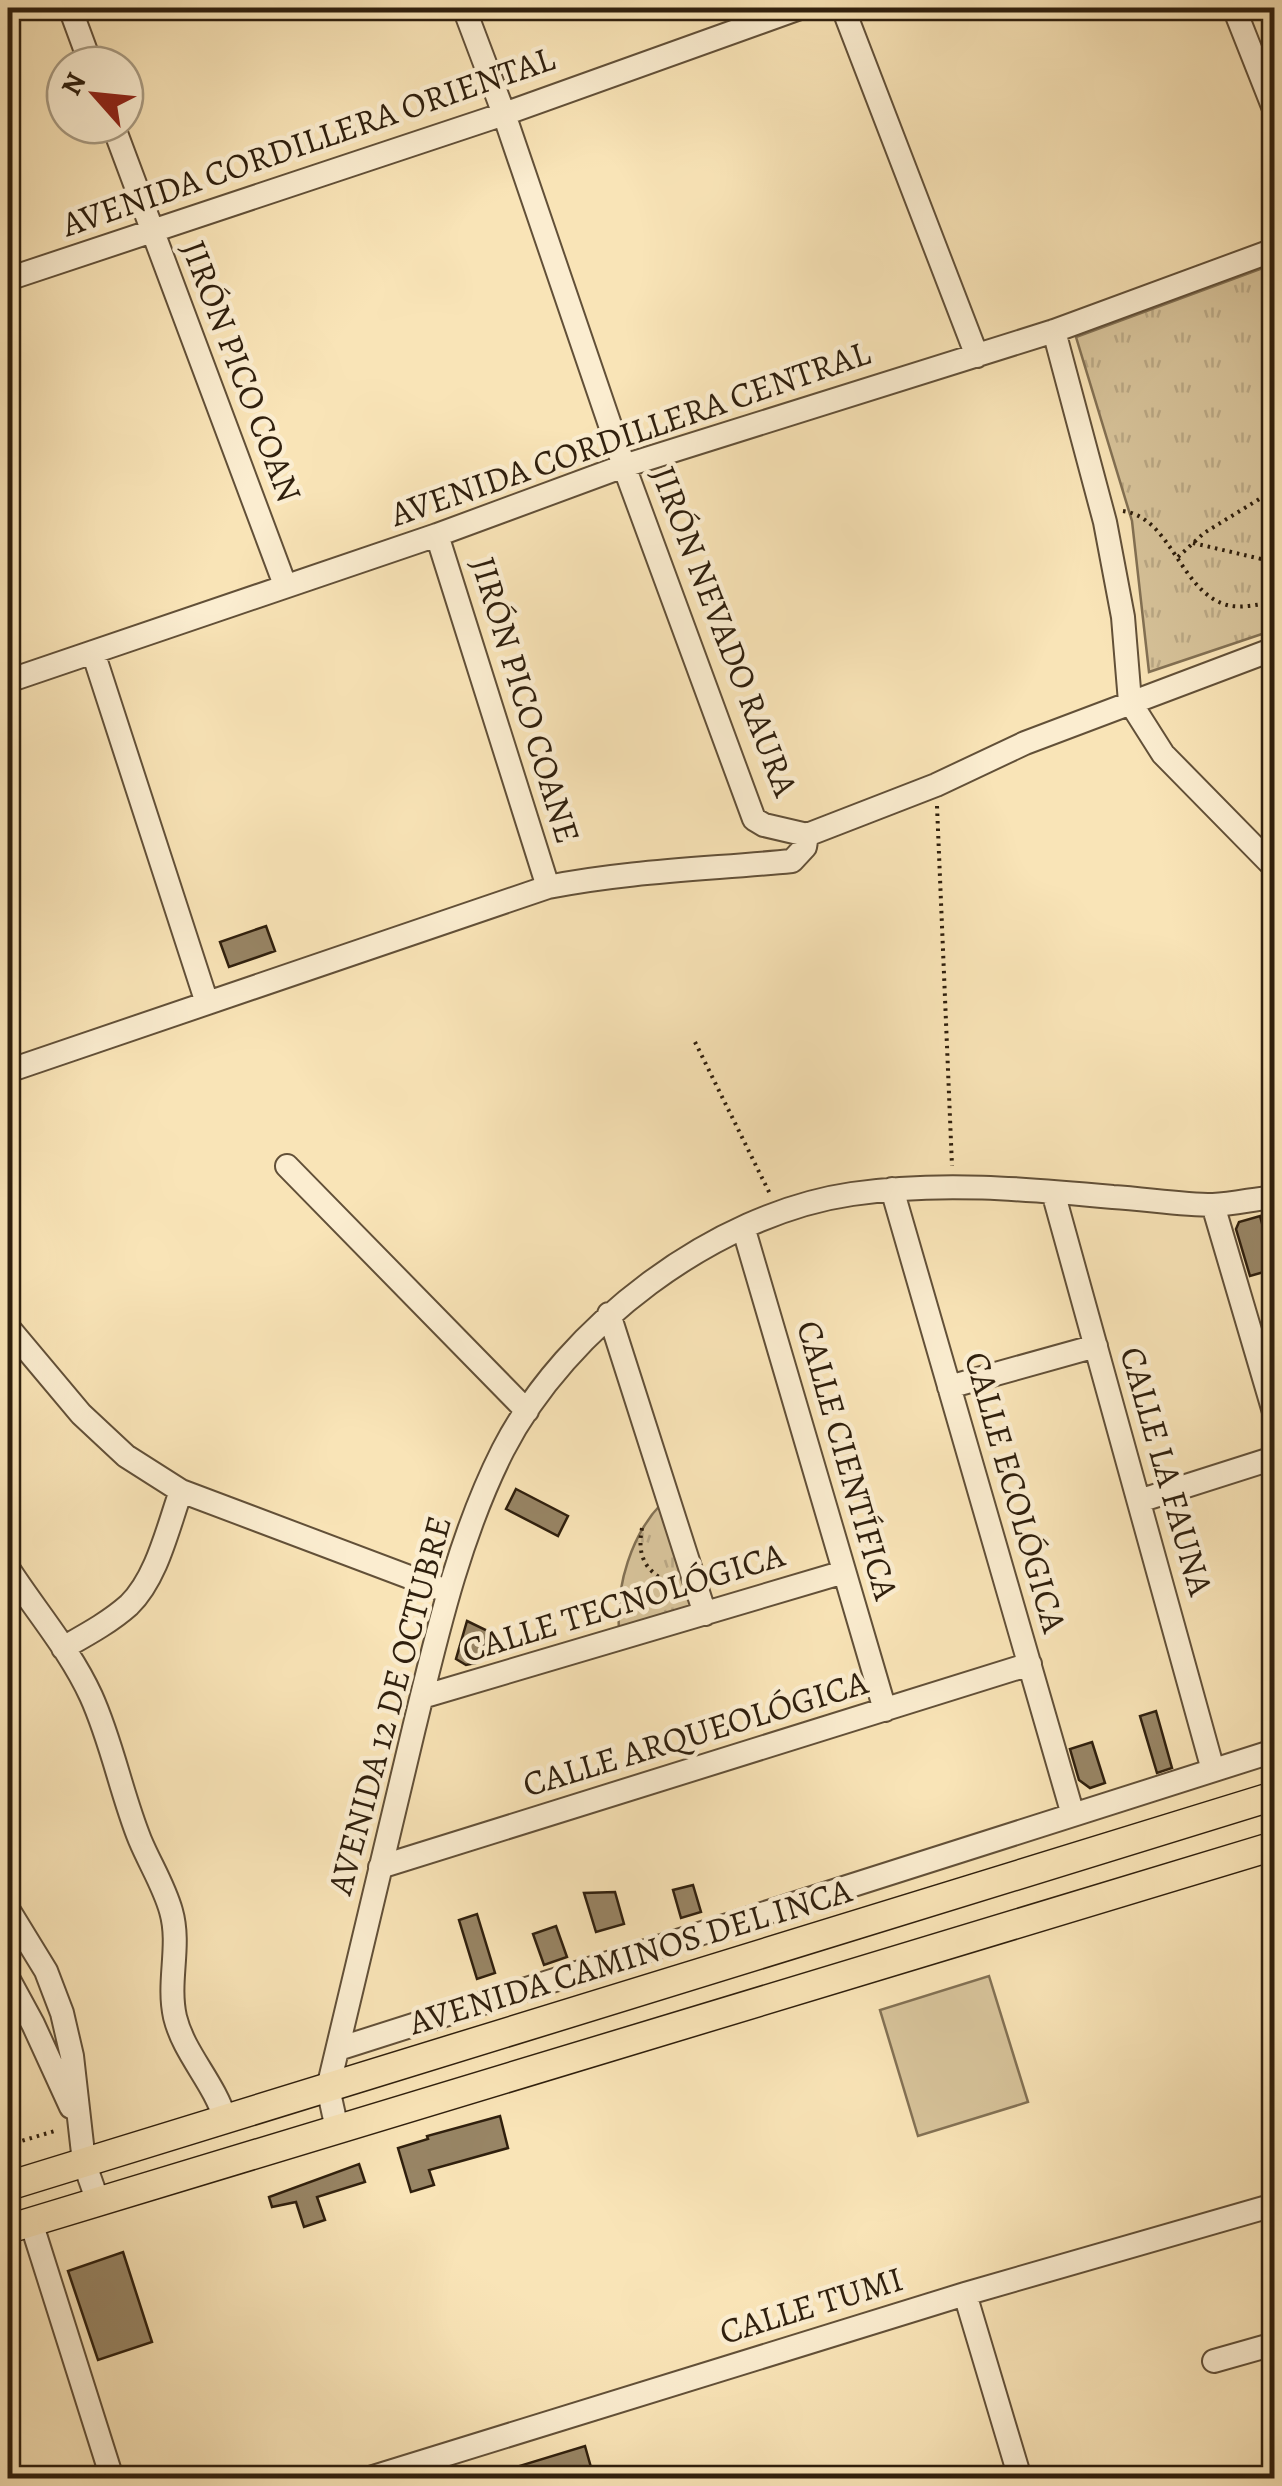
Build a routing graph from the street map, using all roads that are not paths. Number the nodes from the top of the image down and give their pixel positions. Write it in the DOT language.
graph roads {
  1 [pos="70,8"];
  2 [pos="464,8"];
  3 [pos="800,8"];
  4 [pos="843,8"];
  5 [pos="1234,8"];
  6 [pos="84,45"];
  7 [pos="1274,109"];
  8 [pos="504,114"];
  9 [pos="120,145"];
  10 [pos="152,230"];
  11 [pos="1274,250"];
  12 [pos="8,279"];
  13 [pos="1054,331"];
  14 [pos="978,356"];
  15 [pos="624,466"];
  16 [pos="437,535"];
  17 [pos="285,585"];
  18 [pos="1274,649"];
  19 [pos="93,652"];
  20 [pos="8,681"];
  21 [pos="1130,702"];
  22 [pos="807,835"];
  23 [pos="1274,867"];
  24 [pos="548,886"];
  25 [pos="206,1003"];
  26 [pos="8,1071"];
  27 [pos="286,1166"];
  28 [pos="892,1189"];
  29 [pos="1054,1192"];
  30 [pos="1274,1197"];
  31 [pos="1213,1205"];
  32 [pos="744,1230"];
  33 [pos="609,1314"];
  34 [pos="8,1327"];
  35 [pos="1096,1346"];
  36 [pos="950,1387"];
  37 [pos="527,1410"];
  38 [pos="1274,1412"];
  39 [pos="1274,1458"];
  40 [pos="181,1491"];
  41 [pos="1139,1501"];
  42 [pos="8,1568"];
  43 [pos="844,1572"];
  44 [pos="449,1592"];
  45 [pos="705,1614"];
  46 [pos="63,1648"];
  47 [pos="1030,1664"];
  48 [pos="422,1697"];
  49 [pos="885,1710"];
  50 [pos="1273,1756"];
  51 [pos="1214,1770"];
  52 [pos="1274,1796"];
  53 [pos="1073,1814"];
  54 [pos="1274,1846"];
  55 [pos="380,1868"];
  56 [pos="8,1909"];
  57 [pos="8,1978"];
  58 [pos="338,2049"];
  59 [pos="328,2088"];
  60 [pos="226,2119"];
  61 [pos="78,2124"];
  62 [pos="336,2130"];
  63 [pos="84,2162"];
  64 [pos="8,2186"];
  65 [pos="98,2202"];
  66 [pos="1274,2206"];
  67 [pos="19,2226"];
  68 [pos="965,2294"];
  69 [pos="1274,2344"];
  70 [pos="1214,2361"];
  71 [pos="112,2478"];
  72 [pos="370,2478"];
  73 [pos="1020,2478"];
  1 -- 6 [label="street"];
  2 -- 8 [label="street, JIRÓN NEVADO RAURA"];
  3 -- 8 [label="street, AVENIDA CORDILLERA ORIENTAL"];
  4 -- 14 [label="street"];
  5 -- 7 [label="street"];
  8 -- 10 [label="street, AVENIDA CORDILLERA ORIENTAL"];
  8 -- 15 [label="street, JIRÓN NEVADO RAURA"];
  9 -- 10 [label="street, JIRÓN PICO COAN"];
  10 -- 12 [label="street, AVENIDA CORDILLERA ORIENTAL"];
  10 -- 17 [label="street, JIRÓN PICO COAN"];
  11 -- 13 [label="street, AVENIDA CORDILLERA CENTRAL"];
  13 -- 14 [label="street, AVENIDA CORDILLERA CENTRAL"];
  13 -- 21 [label="street"];
  14 -- 15 [label="street, AVENIDA CORDILLERA CENTRAL"];
  15 -- 16 [label="street, AVENIDA CORDILLERA CENTRAL"];
  15 -- 22 [label="street, JIRÓN NEVADO RAURA"];
  16 -- 17 [label="street, AVENIDA CORDILLERA CENTRAL"];
  16 -- 24 [label="street, JIRÓN PICO COANE"];
  17 -- 19 [label="street, AVENIDA CORDILLERA CENTRAL"];
  18 -- 21 [label="street"];
  19 -- 20 [label="street, AVENIDA CORDILLERA CENTRAL"];
  19 -- 25 [label="street"];
  21 -- 22 [label="street"];
  21 -- 23 [label="street"];
  22 -- 24 [label="street"];
  24 -- 25 [label="street"];
  25 -- 26 [label="street"];
  27 -- 37 [label="street"];
  28 -- 29 [label="street, AVENIDA 12 DE OCTUBRE"];
  28 -- 32 [label="street, AVENIDA 12 DE OCTUBRE"];
  28 -- 36 [label="street, CALLE ECOLÓGICA"];
  29 -- 31 [label="street, AVENIDA 12 DE OCTUBRE"];
  29 -- 35 [label="street, CALLE LA FAUNA"];
  30 -- 31 [label="street, AVENIDA 12 DE OCTUBRE"];
  31 -- 38 [label="street"];
  32 -- 33 [label="street, AVENIDA 12 DE OCTUBRE"];
  32 -- 43 [label="street, CALLE CIENTÍFICA"];
  33 -- 37 [label="street, AVENIDA 12 DE OCTUBRE"];
  33 -- 45 [label="street"];
  34 -- 40 [label="street"];
  35 -- 36 [label="street"];
  35 -- 41 [label="street, CALLE LA FAUNA"];
  36 -- 47 [label="street, CALLE ECOLÓGICA"];
  37 -- 44 [label="street, AVENIDA 12 DE OCTUBRE"];
  39 -- 41 [label="street"];
  40 -- 44 [label="street"];
  40 -- 46 [label="street"];
  41 -- 51 [label="street, CALLE LA FAUNA"];
  42 -- 46 [label="street"];
  43 -- 45 [label="street, CALLE TECNOLÓGICA"];
  43 -- 49 [label="street, CALLE CIENTÍFICA"];
  44 -- 48 [label="street, AVENIDA 12 DE OCTUBRE"];
  45 -- 48 [label="street, CALLE TECNOLÓGICA"];
  46 -- 60 [label="street"];
  47 -- 49 [label="street, CALLE ARQUEOLÓGICA"];
  47 -- 53 [label="street, CALLE ECOLÓGICA"];
  48 -- 55 [label="street, AVENIDA 12 DE OCTUBRE"];
  49 -- 55 [label="street, CALLE ARQUEOLÓGICA"];
  50 -- 51 [label="street"];
  51 -- 53 [label="street"];
  52 -- 59 [label="main road, AVENIDA CAMINOS DEL INCA"];
  53 -- 58 [label="street"];
  54 -- 62 [label="main road"];
  55 -- 58 [label="street, AVENIDA 12 DE OCTUBRE"];
  56 -- 61 [label="street"];
  57 -- 61 [label="street"];
  58 -- 59 [label="street, AVENIDA 12 DE OCTUBRE"];
  59 -- 60 [label="main road, AVENIDA CAMINOS DEL INCA"];
  59 -- 62 [label="street, AVENIDA 12 DE OCTUBRE"];
  60 -- 63 [label="main road, AVENIDA CAMINOS DEL INCA"];
  61 -- 63 [label="street"];
  62 -- 65 [label="main road"];
  63 -- 64 [label="main road, AVENIDA CAMINOS DEL INCA"];
  63 -- 65 [label="street"];
  65 -- 67 [label="main road"];
  66 -- 68 [label="street, CALLE TUMI"];
  67 -- 71 [label="street"];
  68 -- 72 [label="street, CALLE TUMI"];
  68 -- 73 [label="street"];
  69 -- 70 [label="street"];
}
